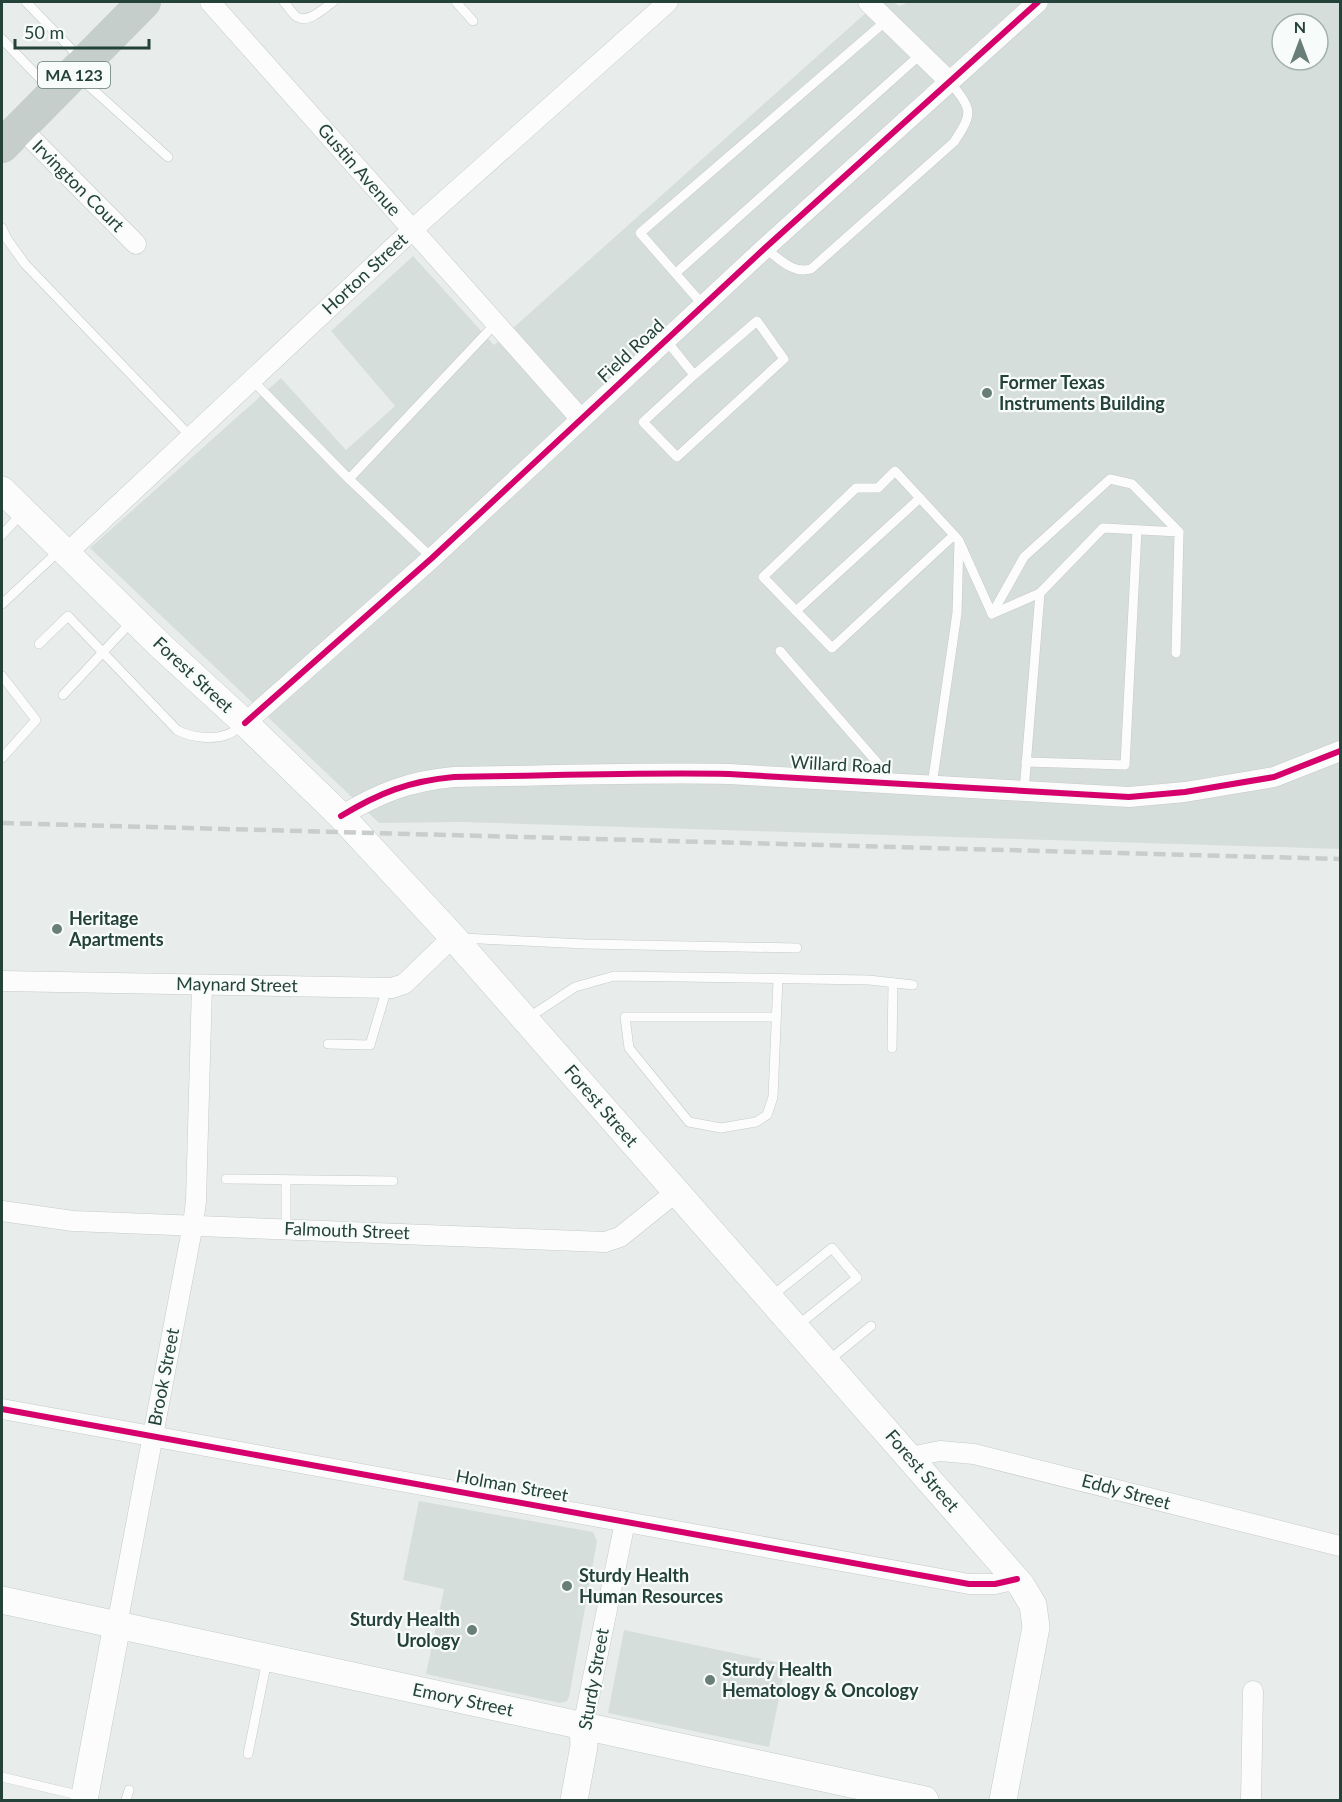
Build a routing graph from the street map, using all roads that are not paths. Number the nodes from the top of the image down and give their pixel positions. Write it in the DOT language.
graph roads {
  1 [pos="26,2"];
  2 [pos="210,2"];
  3 [pos="284,2"];
  4 [pos="333,2"];
  5 [pos="456,2"];
  6 [pos="668,2"];
  7 [pos="868,2"];
  8 [pos="1038,2"];
  9 [pos="131,10"];
  10 [pos="887,20"];
  11 [pos="473,21"];
  12 [pos="2,39"];
  13 [pos="921,54"];
  14 [pos="72,77"];
  15 [pos="950,82"];
  16 [pos="8,137"];
  17 [pos="168,157"];
  18 [pos="2,228"];
  19 [pos="412,230"];
  20 [pos="136,244"];
  21 [pos="765,248"];
  22 [pos="677,272"];
  23 [pos="703,305"];
  24 [pos="496,323"];
  25 [pos="666,340"];
  26 [pos="694,375"];
  27 [pos="252,380"];
  28 [pos="580,418"];
  29 [pos="191,437"];
  30 [pos="349,479"];
  31 [pos="2,490"];
  32 [pos="920,498"];
  33 [pos="24,512"];
  34 [pos="1137,530"];
  35 [pos="1179,532"];
  36 [pos="2,535"];
  37 [pos="957,538"];
  38 [pos="65,550"];
  39 [pos="432,558"];
  40 [pos="1040,593"];
  41 [pos="2,604"];
  42 [pos="796,611"];
  43 [pos="992,614"];
  44 [pos="134,619"];
  45 [pos="39,644"];
  46 [pos="780,651"];
  47 [pos="102,652"];
  48 [pos="1176,653"];
  49 [pos="2,676"];
  50 [pos="63,695"];
  51 [pos="245,723"];
  52 [pos="1341,751"];
  53 [pos="2,758"];
  54 [pos="1026,762"];
  55 [pos="895,783"];
  56 [pos="932,785"];
  57 [pos="1024,791"];
  58 [pos="340,816"];
  59 [pos="453,937"];
  60 [pos="797,948"];
  61 [pos="778,979"];
  62 [pos="2,981"];
  63 [pos="893,983"];
  64 [pos="202,985"];
  65 [pos="913,985"];
  66 [pos="387,988"];
  67 [pos="776,1017"];
  68 [pos="526,1020"];
  69 [pos="328,1044"];
  70 [pos="892,1048"];
  71 [pos="226,1179"];
  72 [pos="286,1180"];
  73 [pos="393,1181"];
  74 [pos="676,1192"];
  75 [pos="2,1211"];
  76 [pos="193,1224"];
  77 [pos="286,1228"];
  78 [pos="770,1298"];
  79 [pos="871,1326"];
  80 [pos="796,1328"];
  81 [pos="826,1363"];
  82 [pos="2,1409"];
  83 [pos="153,1436"];
  84 [pos="910,1457"];
  85 [pos="625,1522"];
  86 [pos="1341,1546"];
  87 [pos="1017,1580"];
  88 [pos="2,1599"];
  89 [pos="117,1624"];
  90 [pos="268,1658"];
  91 [pos="1253,1691"];
  92 [pos="583,1726"];
  93 [pos="248,1754"];
  94 [pos="2,1777"];
  95 [pos="129,1790"];
  96 [pos="84,1798"];
  97 [pos="126,1800"];
  98 [pos="574,1800"];
  99 [pos="925,1800"];
  100 [pos="1003,1800"];
  101 [pos="1251,1800"];
  1 -- 14 [label="lane"];
  2 -- 19 [label="street, Gustin Avenue"];
  3 -- 4 [label="lane"];
  5 -- 11 [label="lane"];
  6 -- 19 [label="street, Horton Street"];
  7 -- 10 [label="street"];
  8 -- 15 [label="street, Field Road"];
  9 -- 14 [label="highway, MA 123"];
  10 -- 13 [label="street"];
  10 -- 22 [label="lane"];
  12 -- 14 [label="lane"];
  13 -- 15 [label="street"];
  13 -- 22 [label="lane"];
  14 -- 16 [label="highway, MA 123"];
  14 -- 17 [label="lane"];
  15 -- 21 [label="street, Field Road"];
  15 -- 21 [label="lane"];
  16 -- 20 [label="street, Irvington Court"];
  18 -- 29 [label="lane"];
  19 -- 24 [label="street, Gustin Avenue"];
  19 -- 27 [label="street, Horton Street"];
  21 -- 23 [label="street, Field Road"];
  22 -- 23 [label="lane"];
  23 -- 25 [label="street, Field Road"];
  24 -- 28 [label="street, Gustin Avenue"];
  24 -- 30 [label="lane"];
  25 -- 26 [label="lane"];
  25 -- 28 [label="street, Field Road"];
  26 -- 26 [label="lane"];
  27 -- 29 [label="street, Horton Street"];
  27 -- 30 [label="lane"];
  28 -- 39 [label="street, Field Road"];
  29 -- 38 [label="street, Horton Street"];
  30 -- 39 [label="lane"];
  31 -- 33 [label="main road, Forest Street"];
  32 -- 37 [label="lane"];
  32 -- 42 [label="lane"];
  32 -- 42 [label="lane"];
  33 -- 36 [label="lane"];
  33 -- 38 [label="main road, Forest Street"];
  34 -- 35 [label="lane"];
  34 -- 40 [label="lane"];
  34 -- 54 [label="lane"];
  35 -- 43 [label="lane"];
  35 -- 48 [label="lane"];
  37 -- 42 [label="lane"];
  37 -- 43 [label="lane"];
  37 -- 56 [label="lane"];
  38 -- 41 [label="lane"];
  38 -- 44 [label="main road, Forest Street"];
  39 -- 51 [label="street, Field Road"];
  40 -- 43 [label="lane"];
  40 -- 54 [label="lane"];
  44 -- 47 [label="lane"];
  44 -- 51 [label="main road, Forest Street"];
  45 -- 47 [label="lane"];
  46 -- 55 [label="lane"];
  47 -- 50 [label="lane"];
  47 -- 51 [label="lane"];
  49 -- 53 [label="lane"];
  51 -- 58 [label="main road, Forest Street"];
  52 -- 57 [label="street, Willard Road"];
  54 -- 57 [label="lane"];
  55 -- 56 [label="street, Willard Road"];
  55 -- 58 [label="street, Willard Road"];
  56 -- 57 [label="street, Willard Road"];
  58 -- 59 [label="main road, Forest Street"];
  59 -- 60 [label="lane"];
  59 -- 66 [label="street, Maynard Street"];
  59 -- 68 [label="main road, Forest Street"];
  61 -- 63 [label="lane"];
  61 -- 67 [label="lane"];
  61 -- 68 [label="lane"];
  62 -- 64 [label="street, Maynard Street"];
  63 -- 65 [label="lane"];
  63 -- 70 [label="lane"];
  64 -- 66 [label="street, Maynard Street"];
  64 -- 76 [label="street, Brook Street"];
  66 -- 69 [label="lane"];
  67 -- 67 [label="lane"];
  68 -- 74 [label="main road, Forest Street"];
  71 -- 72 [label="lane"];
  72 -- 73 [label="lane"];
  72 -- 77 [label="lane"];
  74 -- 77 [label="street, Falmouth Street"];
  74 -- 78 [label="main road, Forest Street"];
  75 -- 76 [label="street, Falmouth Street"];
  76 -- 77 [label="street, Falmouth Street"];
  76 -- 83 [label="street, Brook Street"];
  78 -- 80 [label="main road, Forest Street"];
  78 -- 80 [label="lane"];
  79 -- 81 [label="lane"];
  80 -- 81 [label="main road, Forest Street"];
  81 -- 84 [label="main road, Forest Street"];
  82 -- 83 [label="street, Holman Street"];
  83 -- 85 [label="street, Holman Street"];
  83 -- 89 [label="street, Brook Street"];
  84 -- 86 [label="street, Eddy Street"];
  84 -- 87 [label="main road, Forest Street"];
  85 -- 87 [label="street, Holman Street"];
  85 -- 92 [label="street, Sturdy Street"];
  87 -- 100 [label="main road, Forest Street"];
  88 -- 89 [label="main road, Emory Street"];
  89 -- 90 [label="main road, Emory Street"];
  89 -- 96 [label="main road, Brook Street"];
  90 -- 92 [label="main road, Emory Street"];
  90 -- 93 [label="lane"];
  91 -- 101 [label="street"];
  92 -- 98 [label="main road, Sturdy Street"];
  92 -- 99 [label="main road, Emory Street"];
  94 -- 96 [label="lane"];
  95 -- 97 [label="lane"];
}
